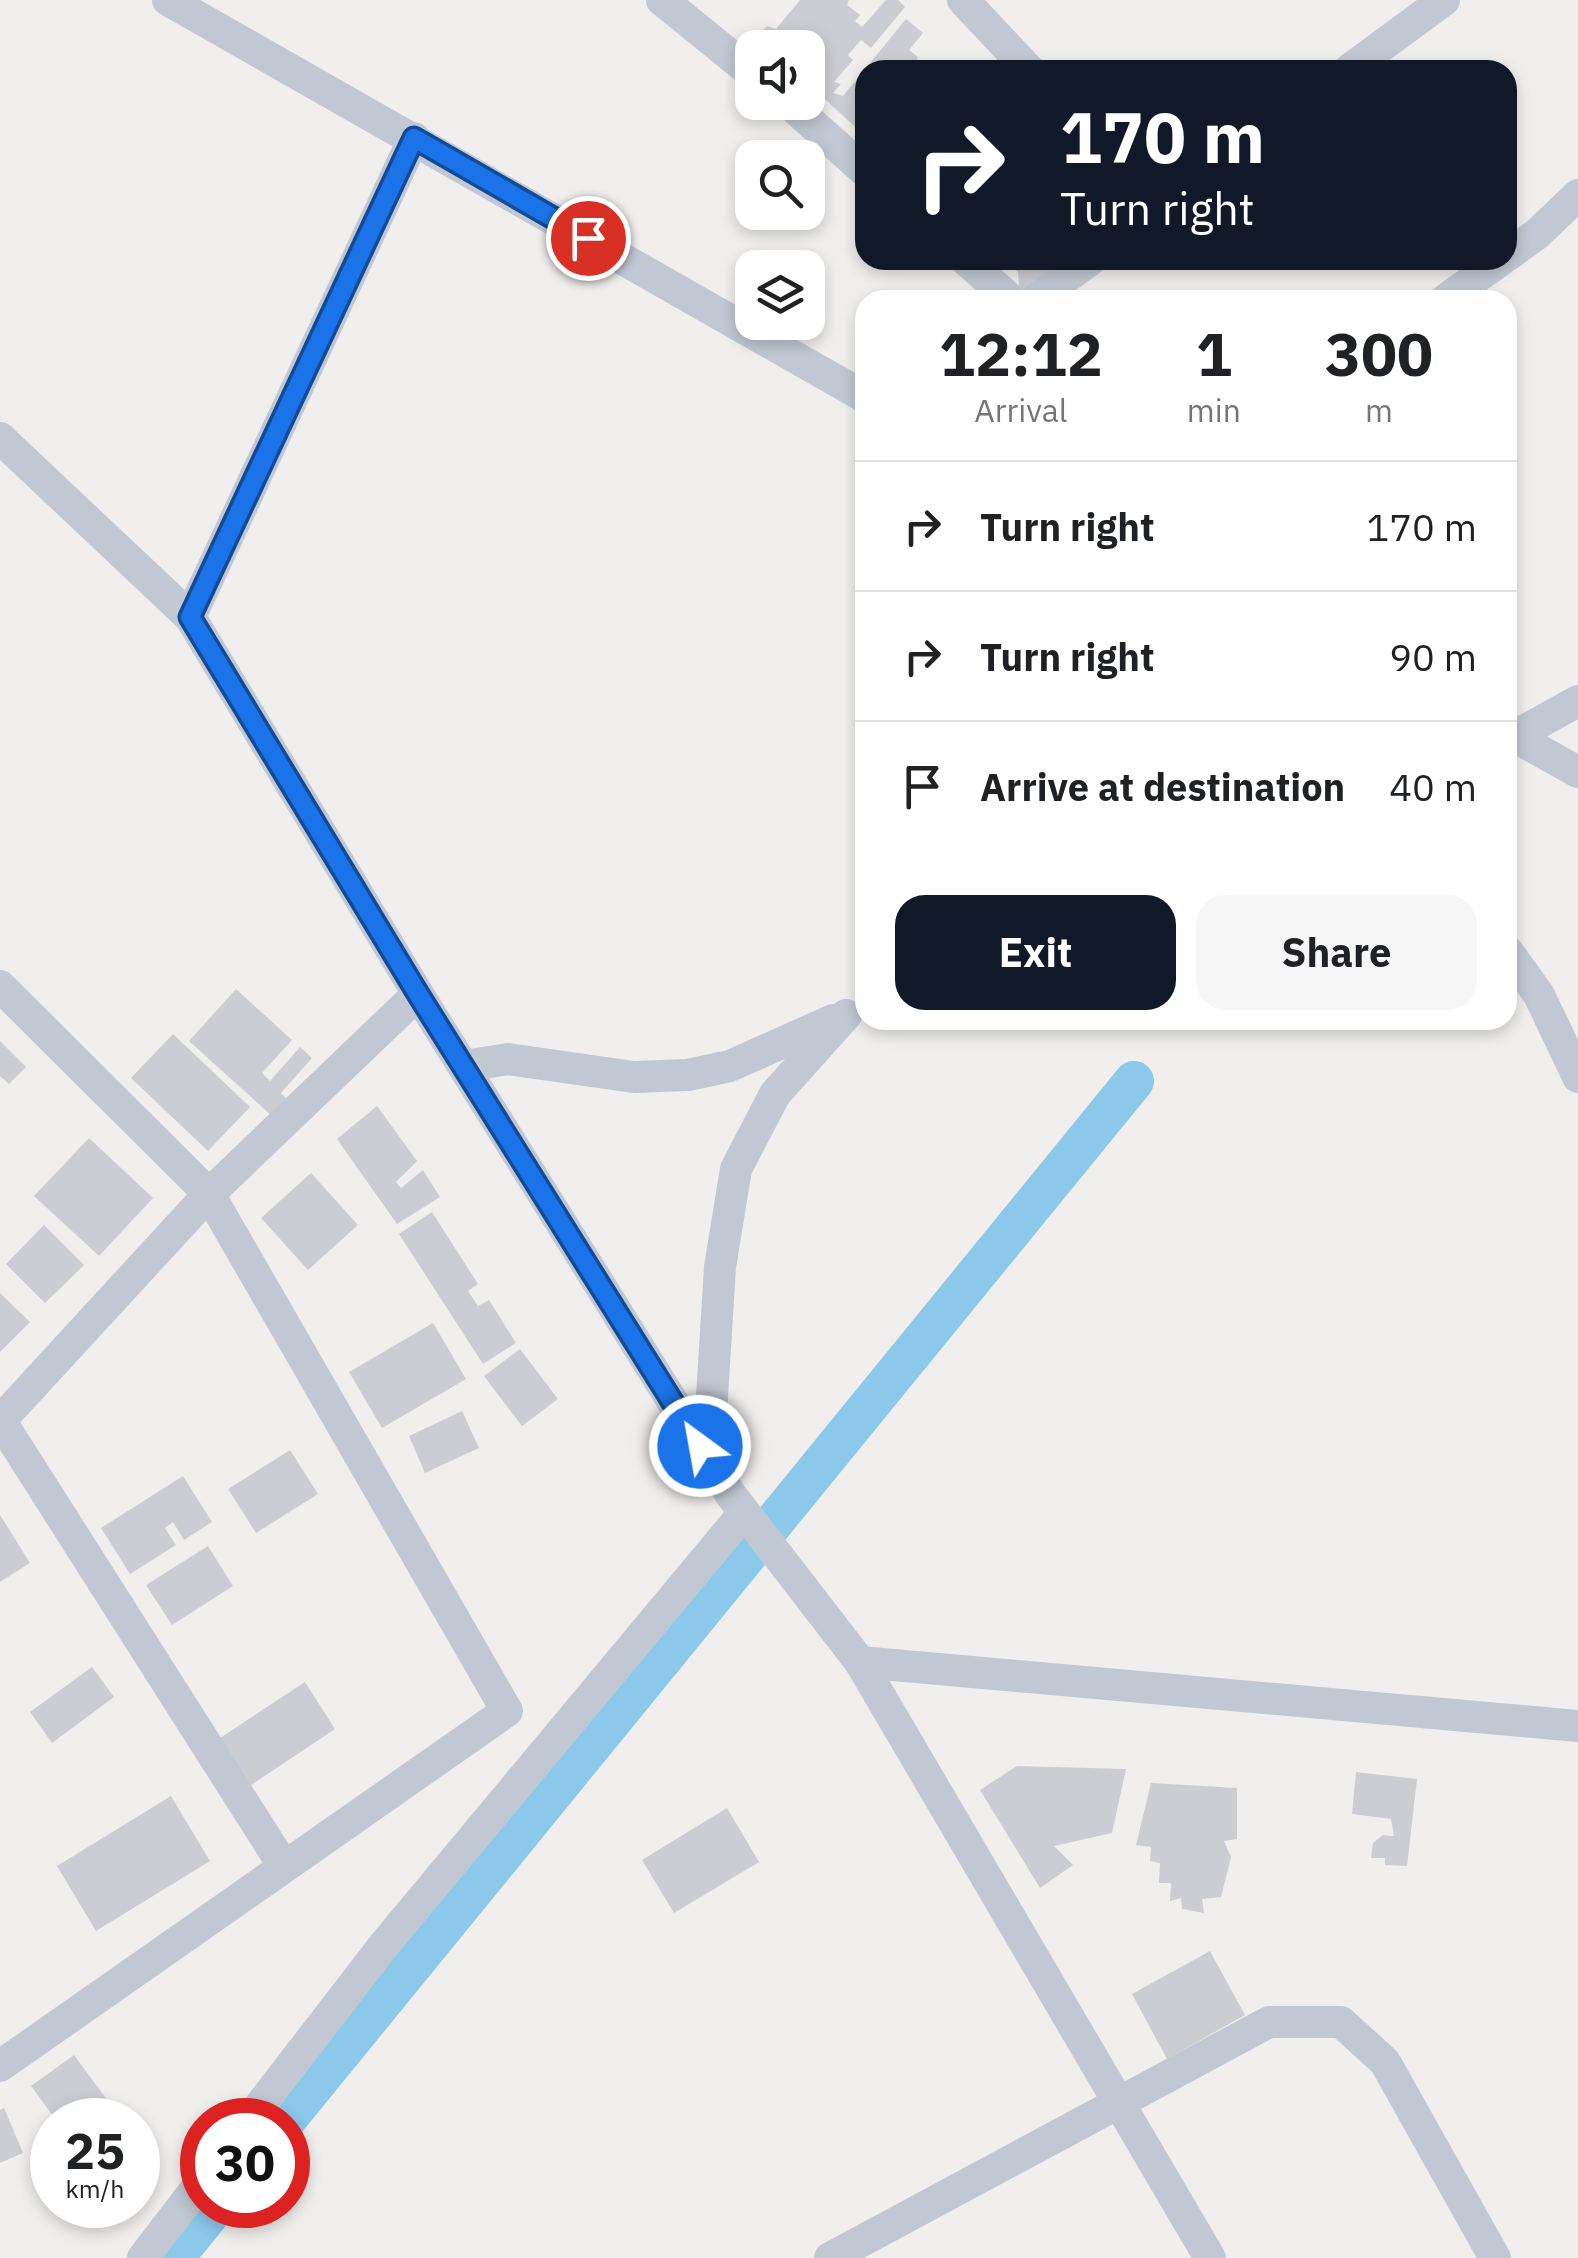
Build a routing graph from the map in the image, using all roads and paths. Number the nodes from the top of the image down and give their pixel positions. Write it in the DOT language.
graph roads {
  1 [pos="168,0"];
  2 [pos="662,0"];
  3 [pos="963,0"];
  4 [pos="1444,0"];
  5 [pos="735,60"];
  6 [pos="1020,60"];
  7 [pos="1362,60"];
  8 [pos="808,120"];
  9 [pos="414,138"];
  10 [pos="855,162"];
  11 [pos="1578,195"];
  12 [pos="1517,249"];
  13 [pos="977,270"];
  14 [pos="1076,270"];
  15 [pos="1487,270"];
  16 [pos="1000,290"];
  17 [pos="1049,290"];
  18 [pos="1460,290"];
  19 [pos="855,391"];
  20 [pos="0,438"];
  21 [pos="190,617"];
  22 [pos="1578,701"];
  23 [pos="1517,732"];
  24 [pos="1517,738"];
  25 [pos="1578,772"];
  26 [pos="1517,964"];
  27 [pos="0,986"];
  28 [pos="418,994"];
  29 [pos="855,1011"];
  30 [pos="464,1066"];
  31 [pos="1578,1077"];
  32 [pos="209,1194"];
  33 [pos="0,1420"];
  34 [pos="700,1446"];
  35 [pos="744,1513"];
  36 [pos="860,1662"];
  37 [pos="507,1711"];
  38 [pos="1578,1726"];
  39 [pos="553,1740"];
  40 [pos="283,1865"];
  41 [pos="0,2066"];
  42 [pos="266,2098"];
  43 [pos="1118,2102"];
  44 [pos="180,2210"];
  45 [pos="144,2258"];
  46 [pos="830,2258"];
  47 [pos="1210,2258"];
  48 [pos="1495,2258"];
  1 -- 9 [label="street"];
  2 -- 5 [label="street"];
  3 -- 6 [label="street"];
  4 -- 7 [label="street"];
  8 -- 10 [label="street"];
  9 -- 19 [label="street"];
  9 -- 21 [label="street"];
  11 -- 12 [label="street"];
  13 -- 16 [label="street"];
  14 -- 17 [label="street"];
  15 -- 18 [label="street"];
  20 -- 21 [label="street"];
  21 -- 28 [label="street"];
  22 -- 23 [label="street"];
  24 -- 25 [label="street"];
  26 -- 31 [label="street"];
  27 -- 32 [label="street"];
  28 -- 30 [label="street"];
  28 -- 32 [label="street"];
  29 -- 30 [label="street"];
  29 -- 34 [label="street"];
  30 -- 34 [label="street"];
  32 -- 33 [label="street"];
  32 -- 37 [label="street"];
  33 -- 40 [label="street"];
  34 -- 35 [label="street"];
  35 -- 36 [label="street"];
  35 -- 39 [label="street"];
  36 -- 38 [label="street"];
  36 -- 43 [label="street"];
  37 -- 39 [label="street"];
  37 -- 40 [label="street"];
  39 -- 42 [label="street"];
  40 -- 41 [label="street"];
  43 -- 46 [label="street"];
  43 -- 47 [label="street"];
  43 -- 48 [label="street"];
  44 -- 45 [label="street"];
}
